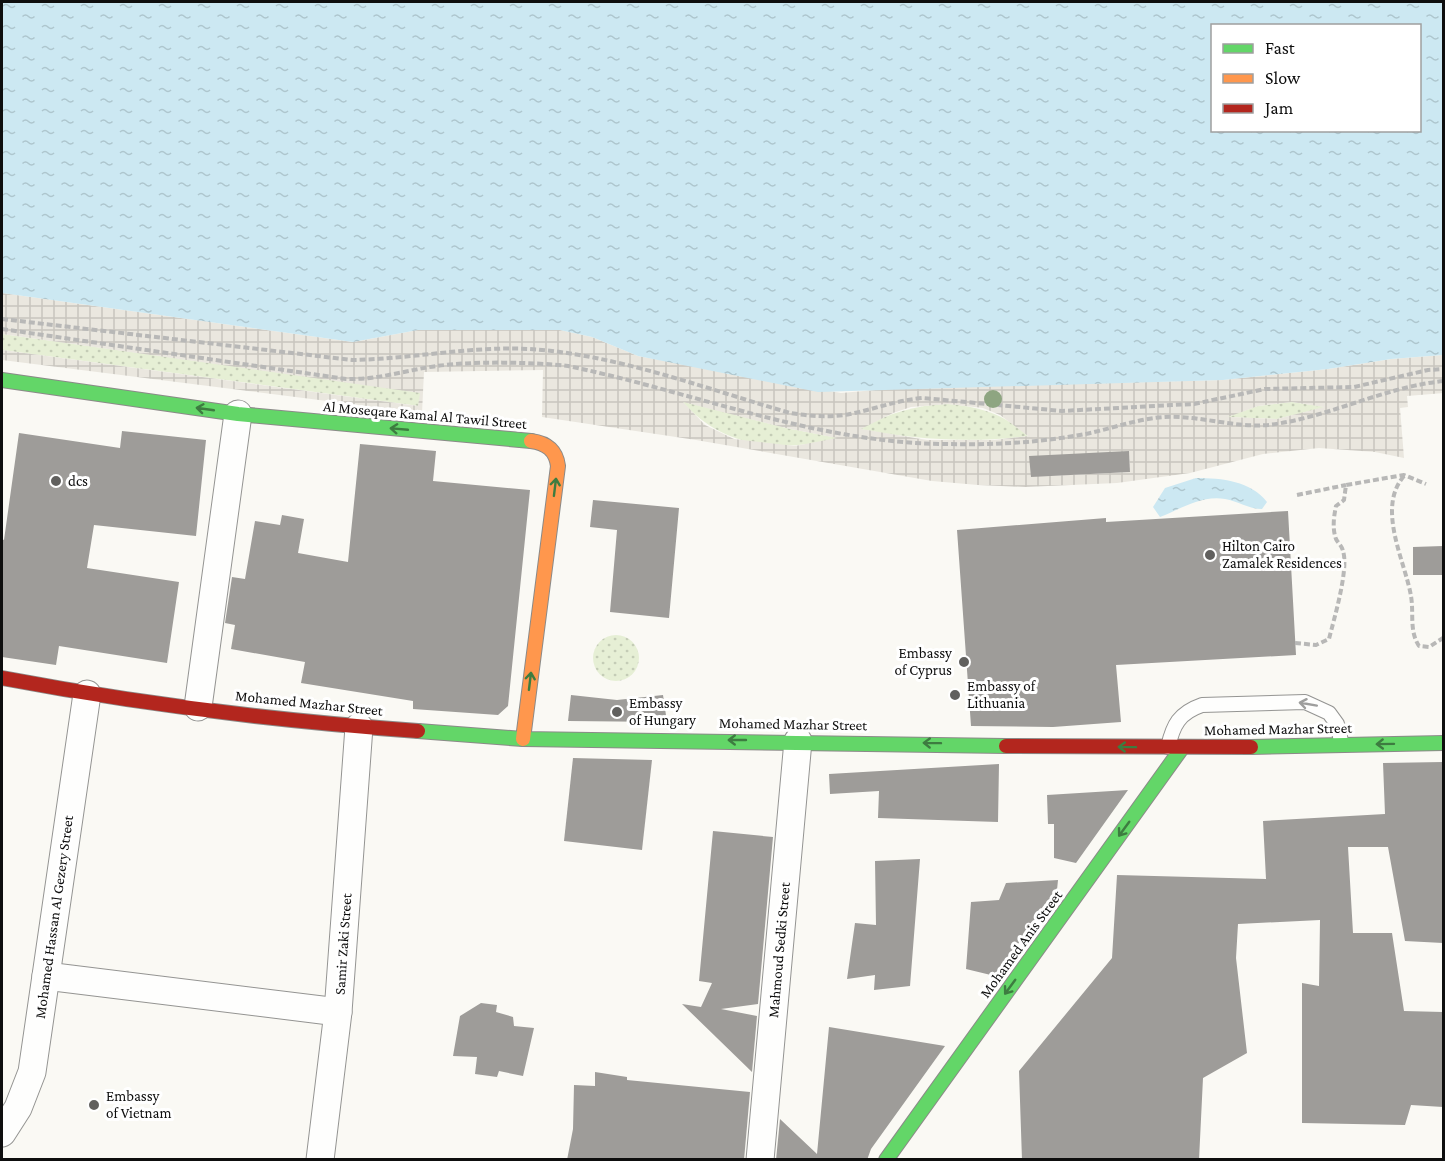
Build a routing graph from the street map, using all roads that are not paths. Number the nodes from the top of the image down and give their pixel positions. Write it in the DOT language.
graph roads {
  1 [pos="2,380"];
  2 [pos="238,414"];
  3 [pos="2,678"];
  4 [pos="87,694"];
  5 [pos="198,707"];
  6 [pos="359,727"];
  7 [pos="523,739"];
  8 [pos="798,741"];
  9 [pos="1443,743"];
  10 [pos="1342,745"];
  11 [pos="1175,748"];
  12 [pos="46,976"];
  13 [pos="338,1012"];
  14 [pos="2,1133"];
  15 [pos="320,1160"];
  16 [pos="760,1160"];
  17 [pos="886,1160"];
  2 -- 1 [label="street, Al Moseqare Kamal Al Tawil Street, one-way"];
  2 -- 5 [label="street"];
  7 -- 2 [label="street, Al Moseqare Kamal Al Tawil Street, one-way"];
  3 -- 4 [label="street, Mohamed Mazhar Street"];
  4 -- 5 [label="street, Mohamed Mazhar Street"];
  4 -- 12 [label="street, Mohamed Hassan Al Gezery Street"];
  5 -- 6 [label="street, Mohamed Mazhar Street"];
  6 -- 7 [label="street, Mohamed Mazhar Street"];
  6 -- 13 [label="street, Samir Zaki Street"];
  8 -- 7 [label="street, Mohamed Mazhar Street, one-way"];
  11 -- 8 [label="street, Mohamed Mazhar Street, one-way"];
  8 -- 16 [label="street, Mahmoud Sedki Street"];
  9 -- 10 [label="street, Mohamed Mazhar Street, one-way"];
  10 -- 11 [label="street, Mohamed Mazhar Street"];
  10 -- 11 [label="lane, one-way"];
  11 -- 17 [label="street, Mohamed Anis Street, one-way"];
  12 -- 13 [label="street"];
  12 -- 14 [label="street, Mohamed Hassan Al Gezery Street"];
  13 -- 15 [label="street, Samir Zaki Street"];
}
